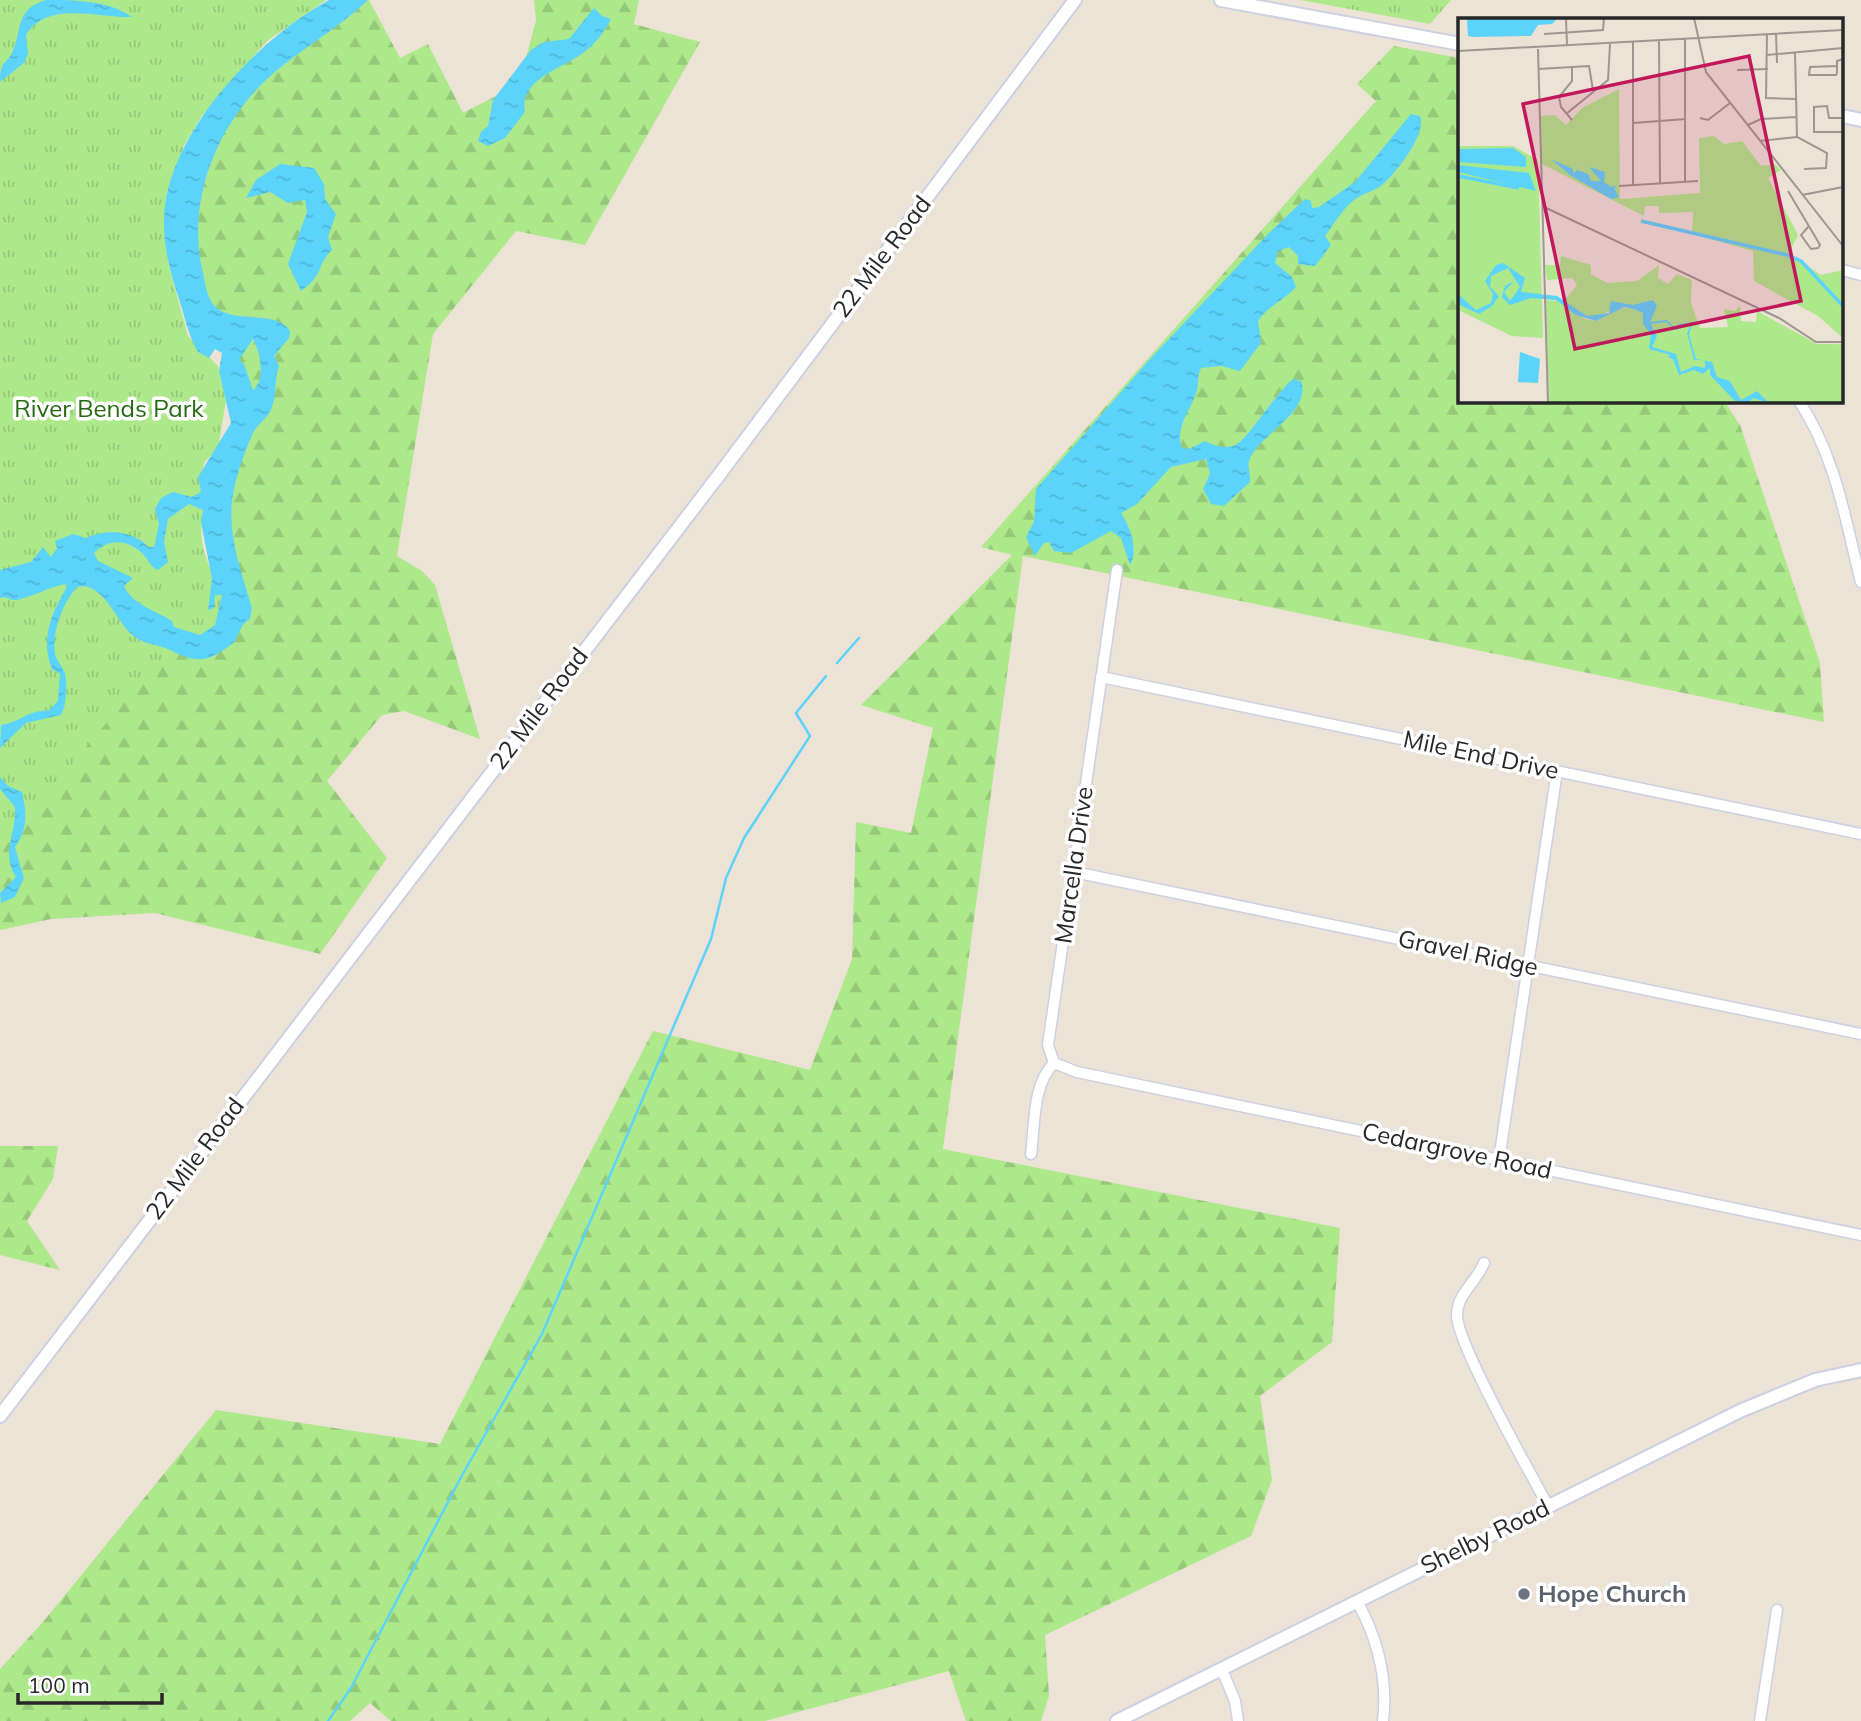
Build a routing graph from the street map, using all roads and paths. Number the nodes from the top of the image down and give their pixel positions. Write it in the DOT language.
graph roads {
  1 [pos="1075,0"];
  2 [pos="1221,0"];
  3 [pos="1458,44"];
  4 [pos="1843,116"];
  5 [pos="1861,120"];
  6 [pos="1843,270"];
  7 [pos="1861,275"];
  8 [pos="1800,402"];
  9 [pos="1856,529"];
  10 [pos="1117,570"];
  11 [pos="1861,582"];
  12 [pos="1101,677"];
  13 [pos="1557,771"];
  14 [pos="1861,834"];
  15 [pos="1074,872"];
  16 [pos="1525,965"];
  17 [pos="1861,1034"];
  18 [pos="1054,1063"];
  19 [pos="1031,1154"];
  20 [pos="1499,1160"];
  21 [pos="1861,1235"];
  22 [pos="1484,1263"];
  23 [pos="1861,1370"];
  24 [pos="0,1416"];
  25 [pos="1548,1507"];
  26 [pos="1359,1603"];
  27 [pos="1777,1610"];
  28 [pos="1222,1670"];
  29 [pos="1117,1721"];
  30 [pos="1238,1721"];
  31 [pos="1383,1721"];
  32 [pos="1760,1721"];
  1 -- 24 [label="street, 22 Mile Road"];
  2 -- 3 [label="street"];
  4 -- 5 [label="street"];
  6 -- 7 [label="street"];
  8 -- 9 [label="street"];
  9 -- 11 [label="street"];
  10 -- 12 [label="street, Marcella Drive"];
  12 -- 13 [label="street, Mile End Drive"];
  12 -- 15 [label="street, Marcella Drive"];
  13 -- 14 [label="street, Mile End Drive"];
  13 -- 16 [label="street"];
  15 -- 16 [label="street, Gravel Ridge"];
  15 -- 18 [label="street, Marcella Drive"];
  16 -- 17 [label="street, Gravel Ridge"];
  16 -- 20 [label="street"];
  18 -- 19 [label="street"];
  18 -- 20 [label="street, Cedargrove Road"];
  20 -- 21 [label="street, Cedargrove Road"];
  22 -- 25 [label="street"];
  23 -- 25 [label="street, Shelby Road"];
  25 -- 26 [label="street, Shelby Road"];
  26 -- 28 [label="street, Shelby Road"];
  26 -- 31 [label="street"];
  27 -- 32 [label="street"];
  28 -- 29 [label="street, Shelby Road"];
  28 -- 30 [label="street"];
}
